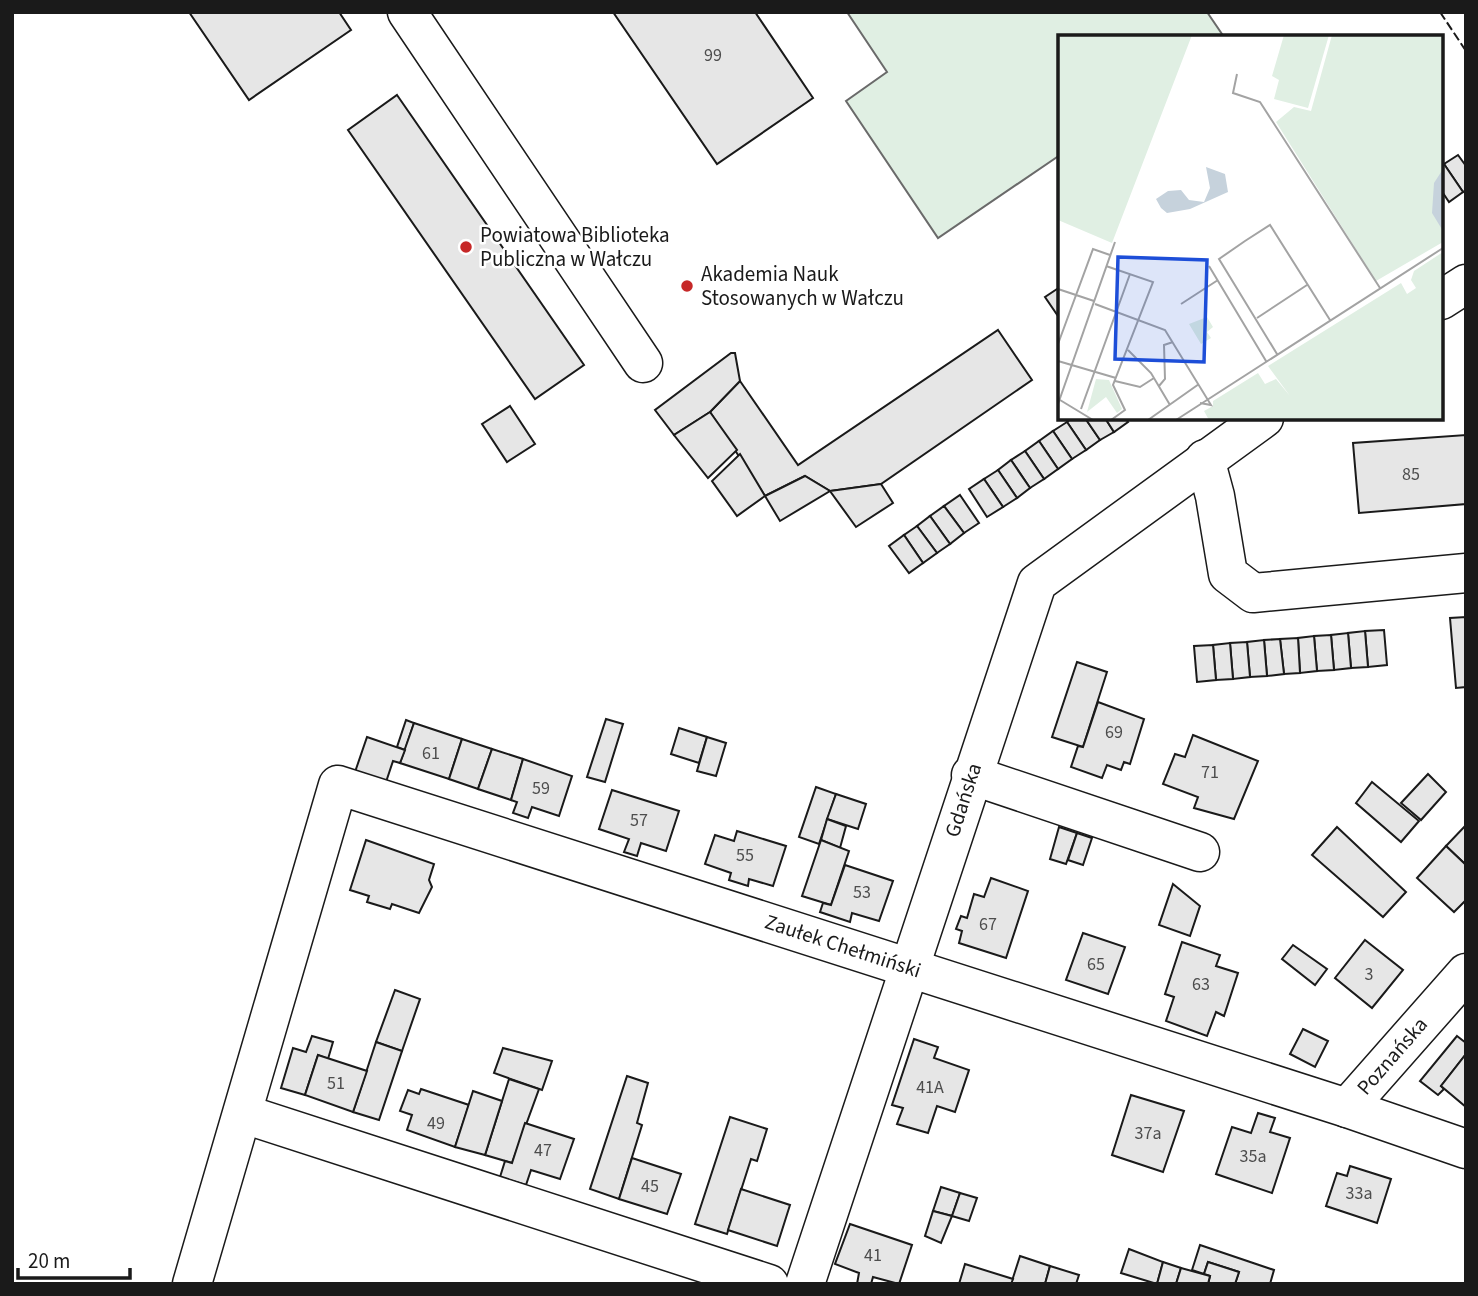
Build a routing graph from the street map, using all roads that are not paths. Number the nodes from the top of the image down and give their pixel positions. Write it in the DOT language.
graph roads {
  1 [pos="407,12"];
  2 [pos="1466,284"];
  3 [pos="1443,299"];
  4 [pos="643,363"];
  5 [pos="1261,420"];
  6 [pos="1205,459"];
  7 [pos="1466,573"];
  8 [pos="971,775"];
  9 [pos="1200,852"];
  10 [pos="909,967"];
  11 [pos="1466,973"];
  12 [pos="1347,1108"];
  13 [pos="244,1114"];
  14 [pos="1466,1149"];
  15 [pos="192,1284"];
  16 [pos="769,1284"];
  17 [pos="805,1284"];
  1 -- 4 [label="street"];
  2 -- 3 [label="street"];
  5 -- 6 [label="street, Gdańska"];
  6 -- 7 [label="street"];
  6 -- 8 [label="street, Gdańska"];
  8 -- 9 [label="street"];
  8 -- 10 [label="street, Gdańska"];
  10 -- 12 [label="street, Zaułek Chełmiński"];
  10 -- 13 [label="street, Zaułek Chełmiński"];
  10 -- 17 [label="street, Gdańska"];
  11 -- 12 [label="street, Poznańska"];
  12 -- 14 [label="street, Poznańska"];
  13 -- 15 [label="street"];
  13 -- 16 [label="street"];
}
